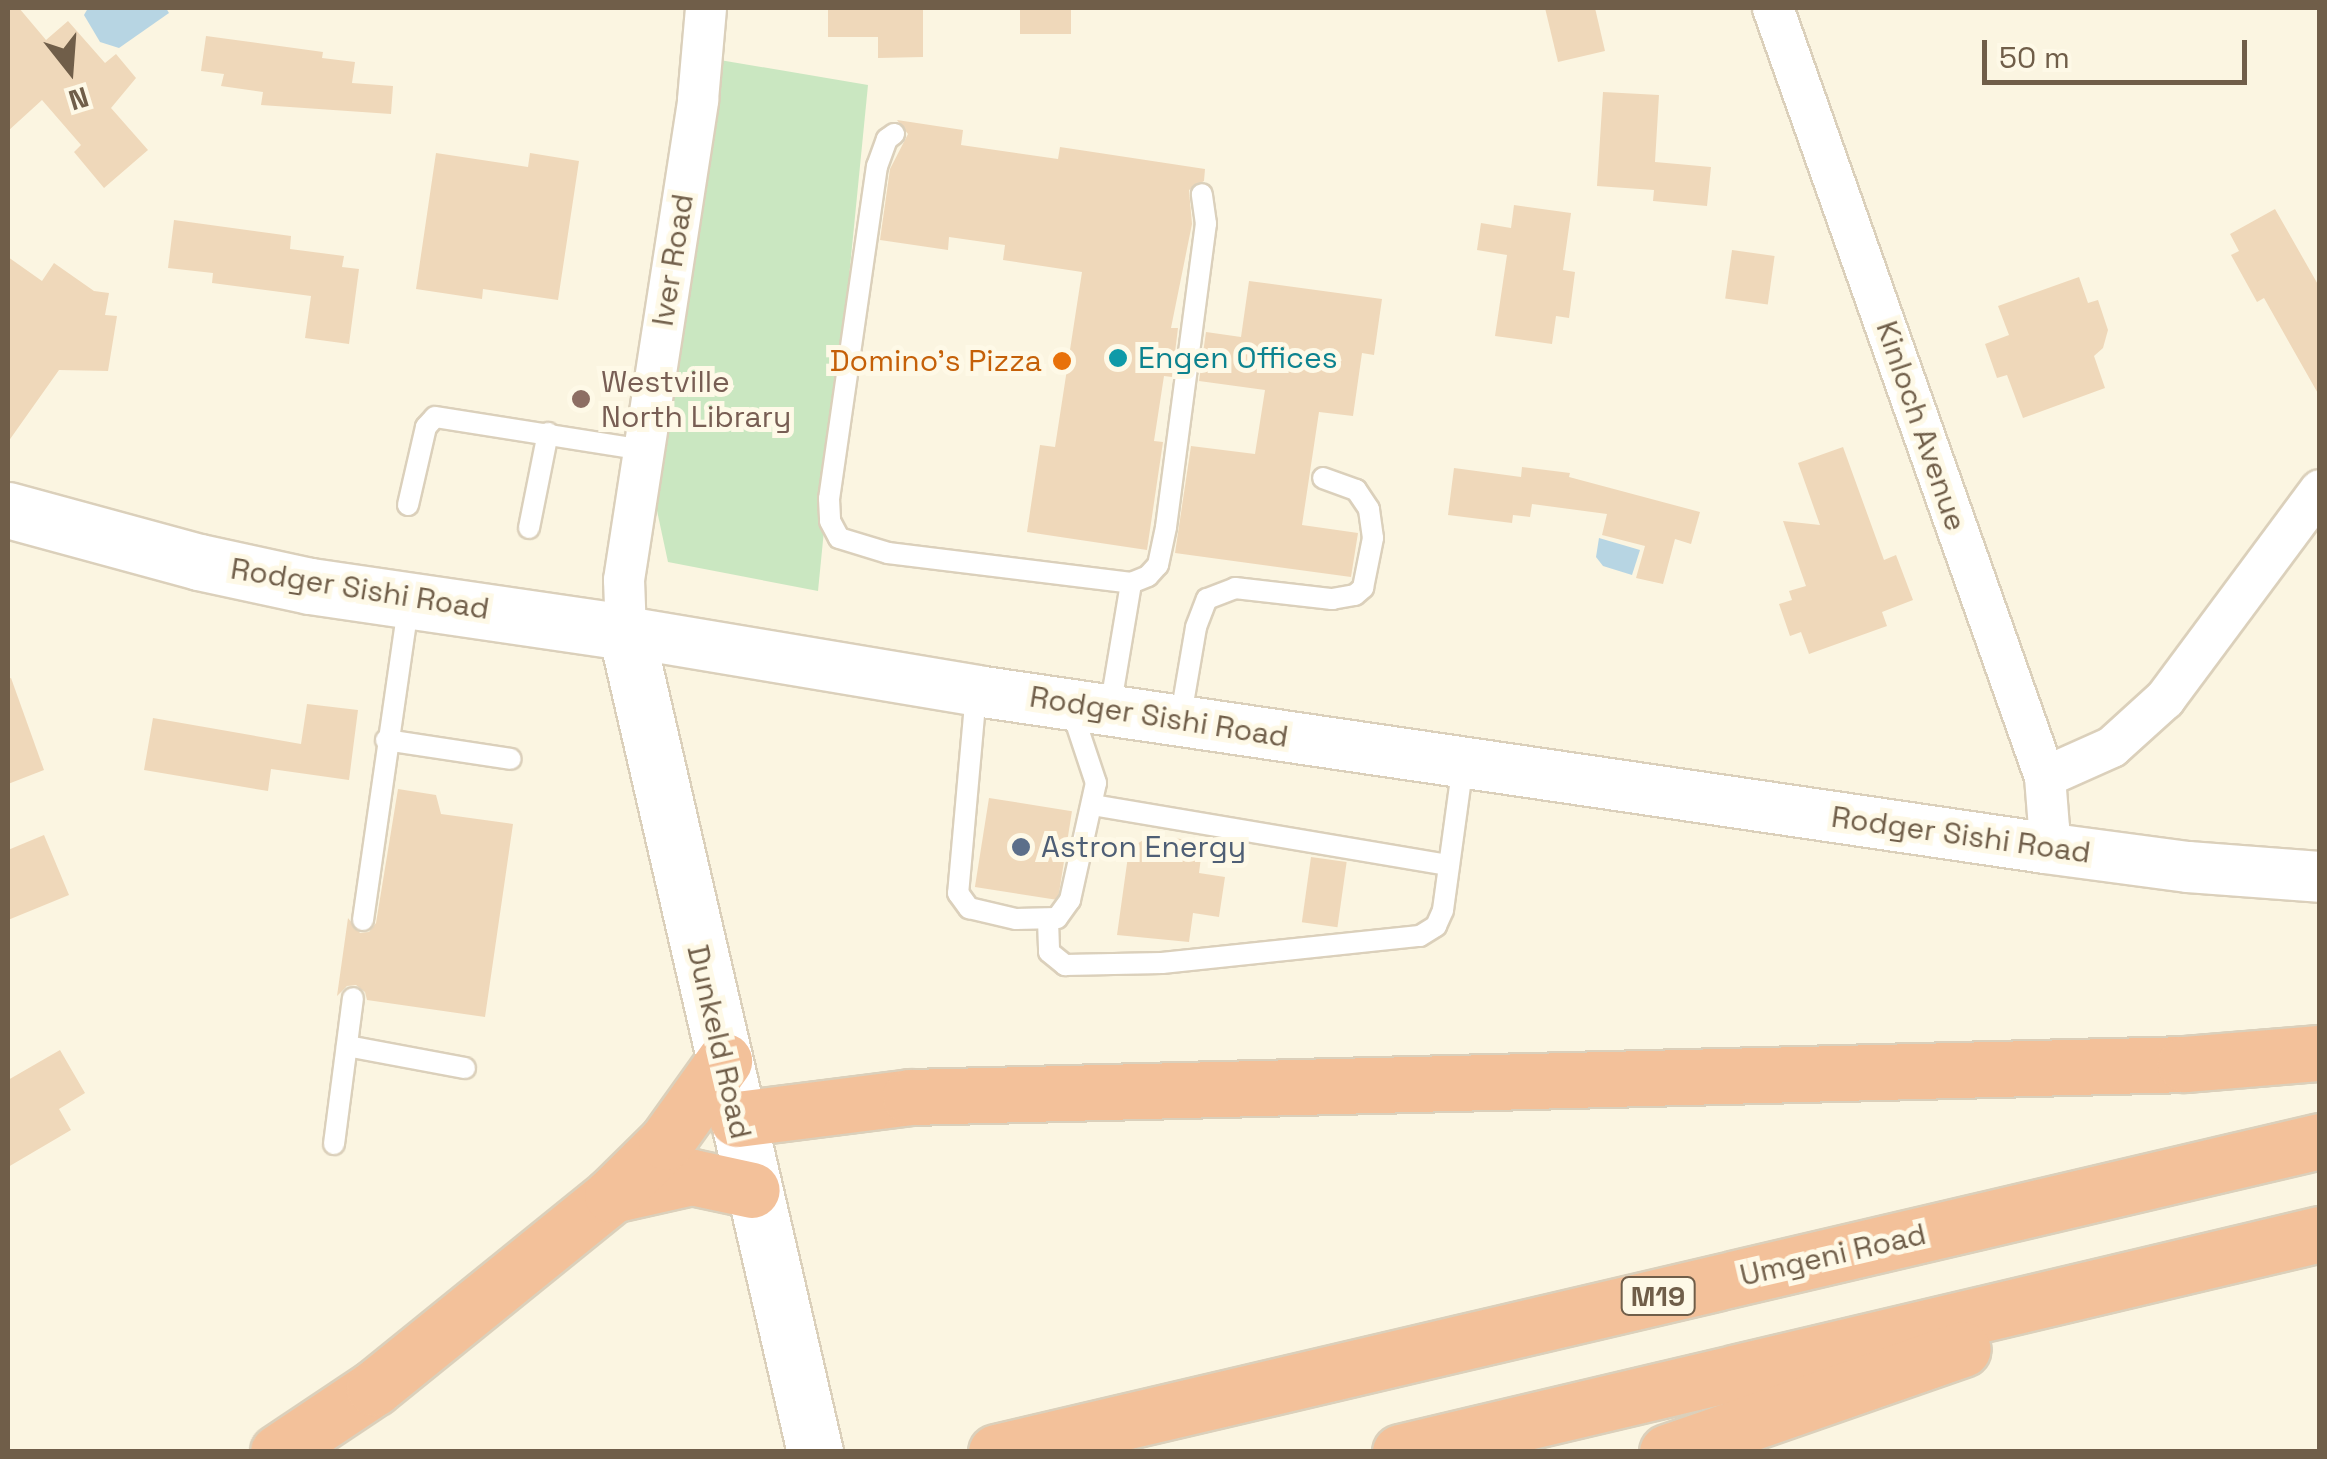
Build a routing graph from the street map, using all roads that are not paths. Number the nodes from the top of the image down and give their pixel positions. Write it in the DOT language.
graph roads {
  1 [pos="706,8"];
  2 [pos="1773,8"];
  3 [pos="894,134"];
  4 [pos="1202,194"];
  5 [pos="548,433"];
  6 [pos="644,450"];
  7 [pos="1323,478"];
  8 [pos="2320,490"];
  9 [pos="408,505"];
  10 [pos="8,510"];
  11 [pos="529,528"];
  12 [pos="1131,583"];
  13 [pos="410,599"];
  14 [pos="626,632"];
  15 [pos="976,691"];
  16 [pos="1090,706"];
  17 [pos="1180,721"];
  18 [pos="386,740"];
  19 [pos="512,759"];
  20 [pos="1463,762"];
  21 [pos="2045,777"];
  22 [pos="1093,805"];
  23 [pos="2046,848"];
  24 [pos="1448,865"];
  25 [pos="2320,877"];
  26 [pos="363,920"];
  27 [pos="1048,920"];
  28 [pos="353,998"];
  29 [pos="347,1046"];
  30 [pos="2320,1053"];
  31 [pos="724,1061"];
  32 [pos="464,1068"];
  33 [pos="737,1118"];
  34 [pos="2320,1141"];
  35 [pos="334,1144"];
  36 [pos="752,1190"];
  37 [pos="612,1195"];
  38 [pos="2320,1238"];
  39 [pos="278,1452"];
  40 [pos="815,1452"];
  41 [pos="996,1452"];
  42 [pos="1400,1452"];
  43 [pos="1667,1452"];
  1 -- 6 [label="street, Iver Road"];
  2 -- 21 [label="street, Kinloch Avenue"];
  3 -- 12 [label="lane"];
  4 -- 12 [label="lane"];
  5 -- 6 [label="lane"];
  5 -- 9 [label="lane"];
  5 -- 11 [label="lane"];
  6 -- 14 [label="street, Iver Road"];
  7 -- 17 [label="lane"];
  8 -- 21 [label="street"];
  10 -- 13 [label="main road, Rodger Sishi Road"];
  12 -- 16 [label="lane"];
  13 -- 14 [label="main road, Rodger Sishi Road"];
  13 -- 18 [label="lane"];
  14 -- 15 [label="street, Rodger Sishi Road"];
  14 -- 31 [label="main road, Dunkeld Road"];
  15 -- 16 [label="street, Rodger Sishi Road"];
  15 -- 27 [label="lane"];
  16 -- 17 [label="street, Rodger Sishi Road"];
  16 -- 22 [label="lane"];
  17 -- 20 [label="street, Rodger Sishi Road"];
  18 -- 19 [label="lane"];
  18 -- 26 [label="lane"];
  20 -- 23 [label="street, Rodger Sishi Road"];
  20 -- 24 [label="lane"];
  21 -- 23 [label="street, Kinloch Avenue"];
  22 -- 24 [label="lane"];
  22 -- 27 [label="lane"];
  23 -- 25 [label="street, Rodger Sishi Road"];
  24 -- 27 [label="lane"];
  28 -- 29 [label="lane"];
  29 -- 32 [label="lane"];
  29 -- 35 [label="lane"];
  30 -- 33 [label="highway"];
  31 -- 33 [label="main road, Dunkeld Road"];
  31 -- 37 [label="highway"];
  33 -- 36 [label="main road, Dunkeld Road"];
  34 -- 41 [label="highway, Umgeni Road / M19"];
  36 -- 37 [label="highway"];
  36 -- 40 [label="main road, Dunkeld Road"];
  37 -- 39 [label="highway"];
  38 -- 42 [label="highway"];
  38 -- 43 [label="highway"];
}
